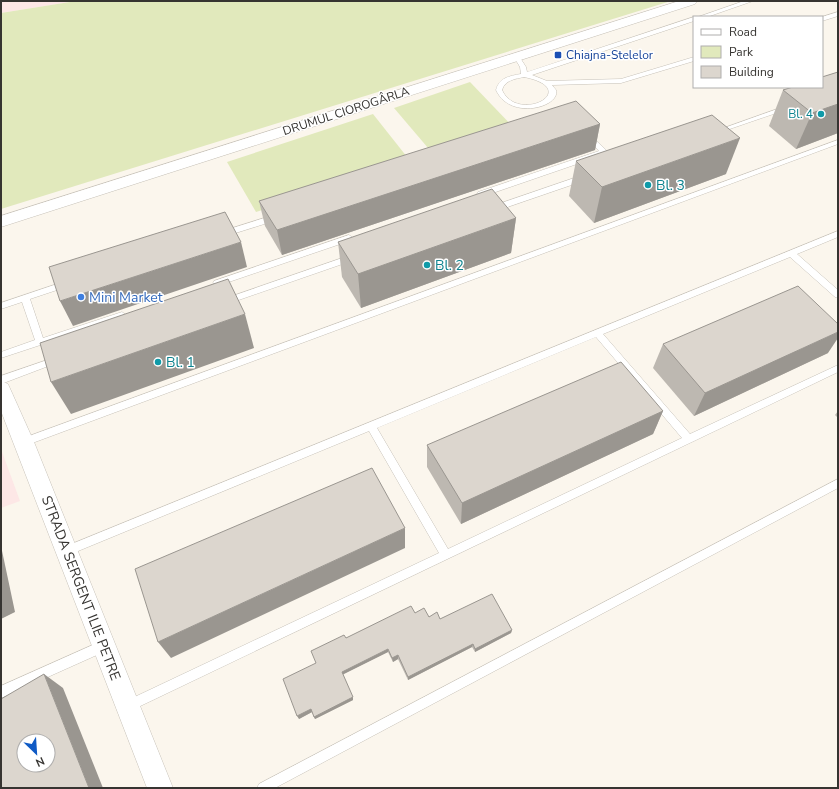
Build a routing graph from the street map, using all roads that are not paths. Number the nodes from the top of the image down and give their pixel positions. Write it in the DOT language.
graph roads {
  1 [pos="691,1"];
  2 [pos="750,1"];
  3 [pos="838,14"];
  4 [pos="704,16"];
  5 [pos="693,19"];
  6 [pos="823,19"];
  7 [pos="517,57"];
  8 [pos="693,59"];
  9 [pos="524,75"];
  10 [pos="547,83"];
  11 [pos="793,106"];
  12 [pos="583,132"];
  13 [pos="710,134"];
  14 [pos="838,142"];
  15 [pos="589,176"];
  16 [pos="469,197"];
  17 [pos="484,212"];
  18 [pos="278,216"];
  19 [pos="1,222"];
  20 [pos="838,234"];
  21 [pos="358,235"];
  22 [pos="211,238"];
  23 [pos="791,253"];
  24 [pos="356,257"];
  25 [pos="77,281"];
  26 [pos="211,285"];
  27 [pos="838,295"];
  28 [pos="25,298"];
  29 [pos="220,304"];
  30 [pos="1,306"];
  31 [pos="129,312"];
  32 [pos="597,333"];
  33 [pos="40,343"];
  34 [pos="1,356"];
  35 [pos="61,358"];
  36 [pos="838,368"];
  37 [pos="1,380"];
  38 [pos="1,389"];
  39 [pos="371,426"];
  40 [pos="689,440"];
  41 [pos="24,442"];
  42 [pos="838,483"];
  43 [pos="66,551"];
  44 [pos="446,555"];
  45 [pos="104,646"];
  46 [pos="1,692"];
  47 [pos="128,706"];
  48 [pos="160,788"];
  49 [pos="263,788"];
  1 -- 7 [label="street, DRUMUL CIOROGÂRLA"];
  2 -- 4 [label="lane"];
  3 -- 6 [label="lane"];
  5 -- 9 [label="lane"];
  7 -- 9 [label="lane"];
  7 -- 19 [label="street, DRUMUL CIOROGÂRLA"];
  8 -- 10 [label="lane"];
  9 -- 10 [label="lane"];
  9 -- 10 [label="lane"];
  11 -- 13 [label="lane"];
  12 -- 16 [label="lane"];
  14 -- 41 [label="lane"];
  15 -- 17 [label="lane"];
  18 -- 22 [label="lane"];
  20 -- 23 [label="lane"];
  21 -- 26 [label="lane"];
  23 -- 27 [label="lane"];
  23 -- 32 [label="lane"];
  24 -- 29 [label="lane"];
  25 -- 28 [label="lane"];
  28 -- 30 [label="lane"];
  28 -- 33 [label="lane"];
  31 -- 33 [label="lane"];
  32 -- 39 [label="lane"];
  32 -- 40 [label="lane"];
  33 -- 34 [label="lane"];
  35 -- 37 [label="lane"];
  36 -- 40 [label="lane"];
  38 -- 41 [label="street, STRADA SERGENT ILIE PETRE"];
  39 -- 43 [label="lane"];
  39 -- 44 [label="lane"];
  40 -- 44 [label="lane"];
  41 -- 43 [label="street, STRADA SERGENT ILIE PETRE"];
  42 -- 49 [label="lane"];
  43 -- 45 [label="street, STRADA SERGENT ILIE PETRE"];
  44 -- 47 [label="lane"];
  45 -- 46 [label="lane"];
  45 -- 47 [label="street, STRADA SERGENT ILIE PETRE"];
  47 -- 48 [label="street, STRADA SERGENT ILIE PETRE"];
}
